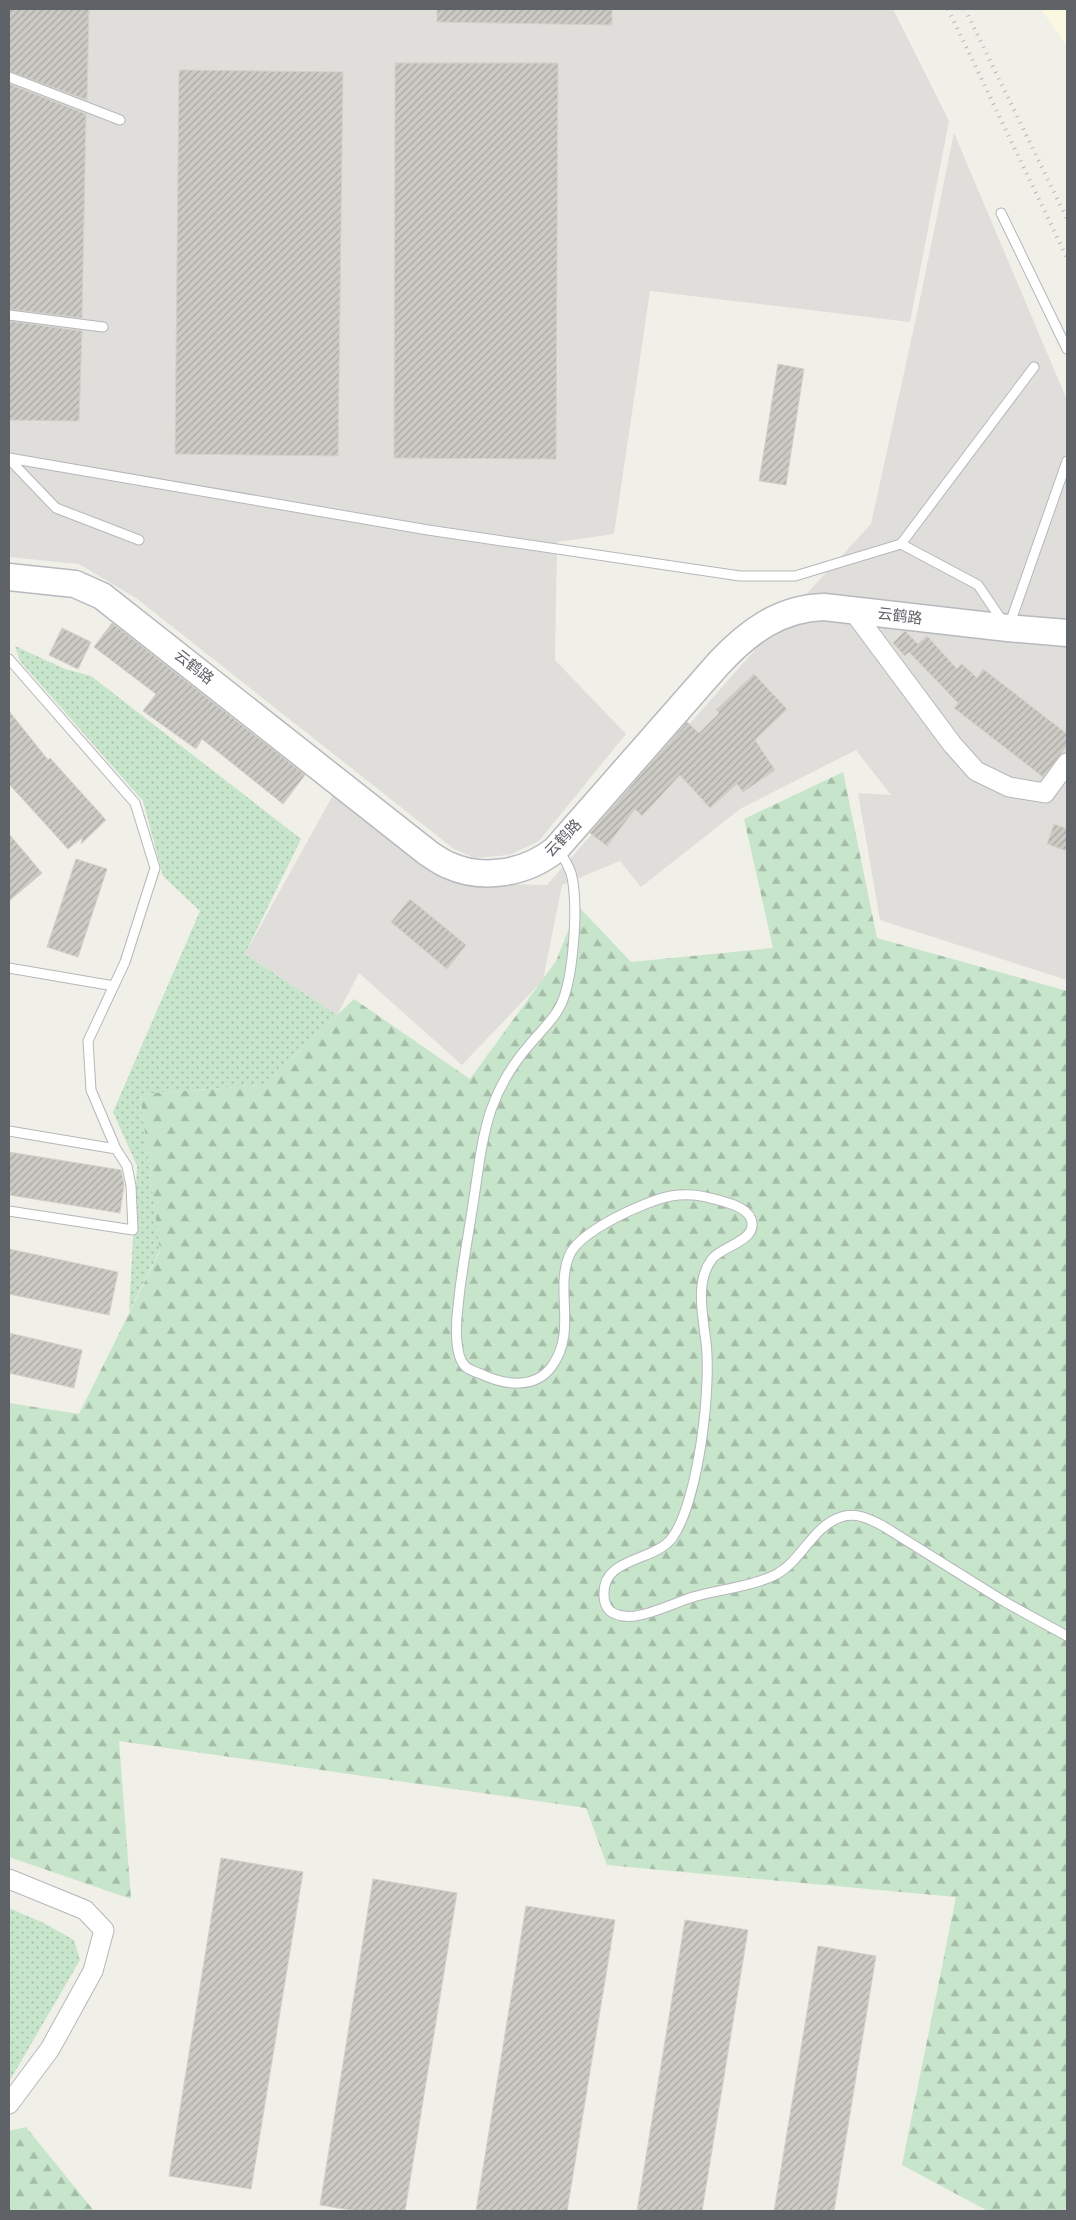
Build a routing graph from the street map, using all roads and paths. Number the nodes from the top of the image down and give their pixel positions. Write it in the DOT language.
graph roads {
  1 [pos="9,77"];
  2 [pos="120,120"];
  3 [pos="1001,213"];
  4 [pos="9,315"];
  5 [pos="103,327"];
  6 [pos="1067,349"];
  7 [pos="1034,367"];
  8 [pos="9,459"];
  9 [pos="1067,460"];
  10 [pos="139,540"];
  11 [pos="901,544"];
  12 [pos="9,577"];
  13 [pos="853,611"];
  14 [pos="1008,628"];
  15 [pos="1067,633"];
  16 [pos="9,658"];
  17 [pos="1067,763"];
  18 [pos="557,848"];
  19 [pos="9,968"];
  20 [pos="114,986"];
  21 [pos="9,1131"];
  22 [pos="116,1149"];
  23 [pos="9,1211"];
  24 [pos="1067,1636"];
  25 [pos="9,1879"];
  26 [pos="9,2104"];
  1 -- 2 [label="lane"];
  3 -- 6 [label="lane"];
  4 -- 5 [label="lane"];
  7 -- 11 [label="lane"];
  8 -- 10 [label="lane"];
  8 -- 11 [label="lane"];
  9 -- 14 [label="lane"];
  11 -- 14 [label="lane"];
  12 -- 18 [label="street, 云鹤路"];
  13 -- 14 [label="street, 云鹤路"];
  13 -- 17 [label="street"];
  13 -- 18 [label="street, 云鹤路"];
  14 -- 15 [label="street, 云鹤路"];
  16 -- 20 [label="lane"];
  18 -- 24 [label="lane"];
  19 -- 20 [label="lane"];
  20 -- 22 [label="lane"];
  21 -- 22 [label="lane"];
  22 -- 23 [label="lane"];
  25 -- 26 [label="street"];
}
